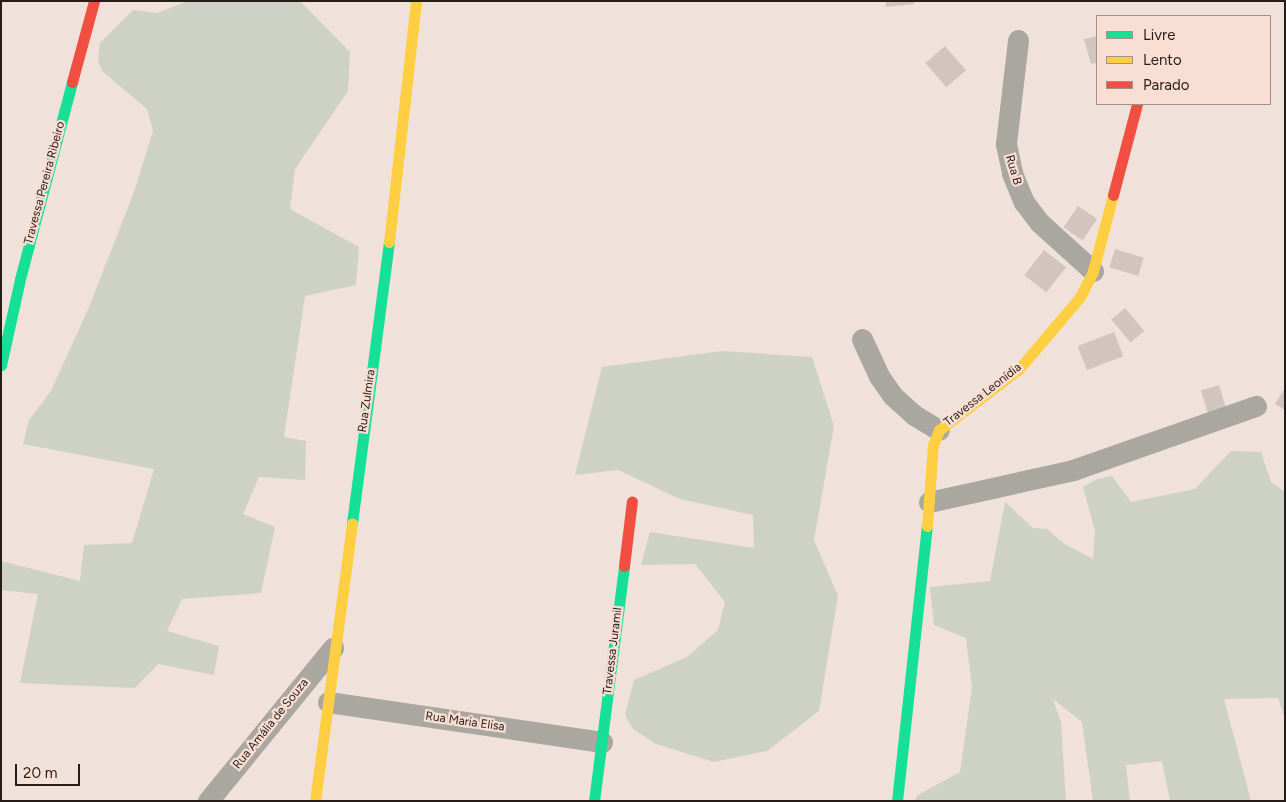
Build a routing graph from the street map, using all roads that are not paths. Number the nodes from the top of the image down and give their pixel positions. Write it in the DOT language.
graph roads {
  1 [pos="94,1"];
  2 [pos="416,1"];
  3 [pos="1018,40"];
  4 [pos="1137,105"];
  5 [pos="1093,271"];
  6 [pos="862,339"];
  7 [pos="1,365"];
  8 [pos="1256,406"];
  9 [pos="939,430"];
  10 [pos="632,501"];
  11 [pos="928,502"];
  12 [pos="333,648"];
  13 [pos="328,702"];
  14 [pos="602,742"];
  15 [pos="208,801"];
  16 [pos="315,801"];
  17 [pos="594,801"];
  18 [pos="897,801"];
  1 -- 7 [label="street, Travessa Pereira Ribeiro"];
  2 -- 12 [label="street, Rua Zulmira"];
  3 -- 5 [label="street, Rua B"];
  4 -- 5 [label="street, Travessa Leonídia"];
  5 -- 9 [label="street, Travessa Leonídia"];
  6 -- 9 [label="street"];
  8 -- 11 [label="street"];
  9 -- 11 [label="street, Travessa Leonídia"];
  10 -- 14 [label="street, Travessa Juramil"];
  11 -- 18 [label="street, Travessa Leonídia"];
  12 -- 13 [label="street, Rua Zulmira"];
  12 -- 15 [label="street, Rua Amália de Souza"];
  13 -- 14 [label="street, Rua Maria Elisa"];
  13 -- 16 [label="street, Rua Zulmira"];
  14 -- 17 [label="street, Travessa Juramil"];
}
